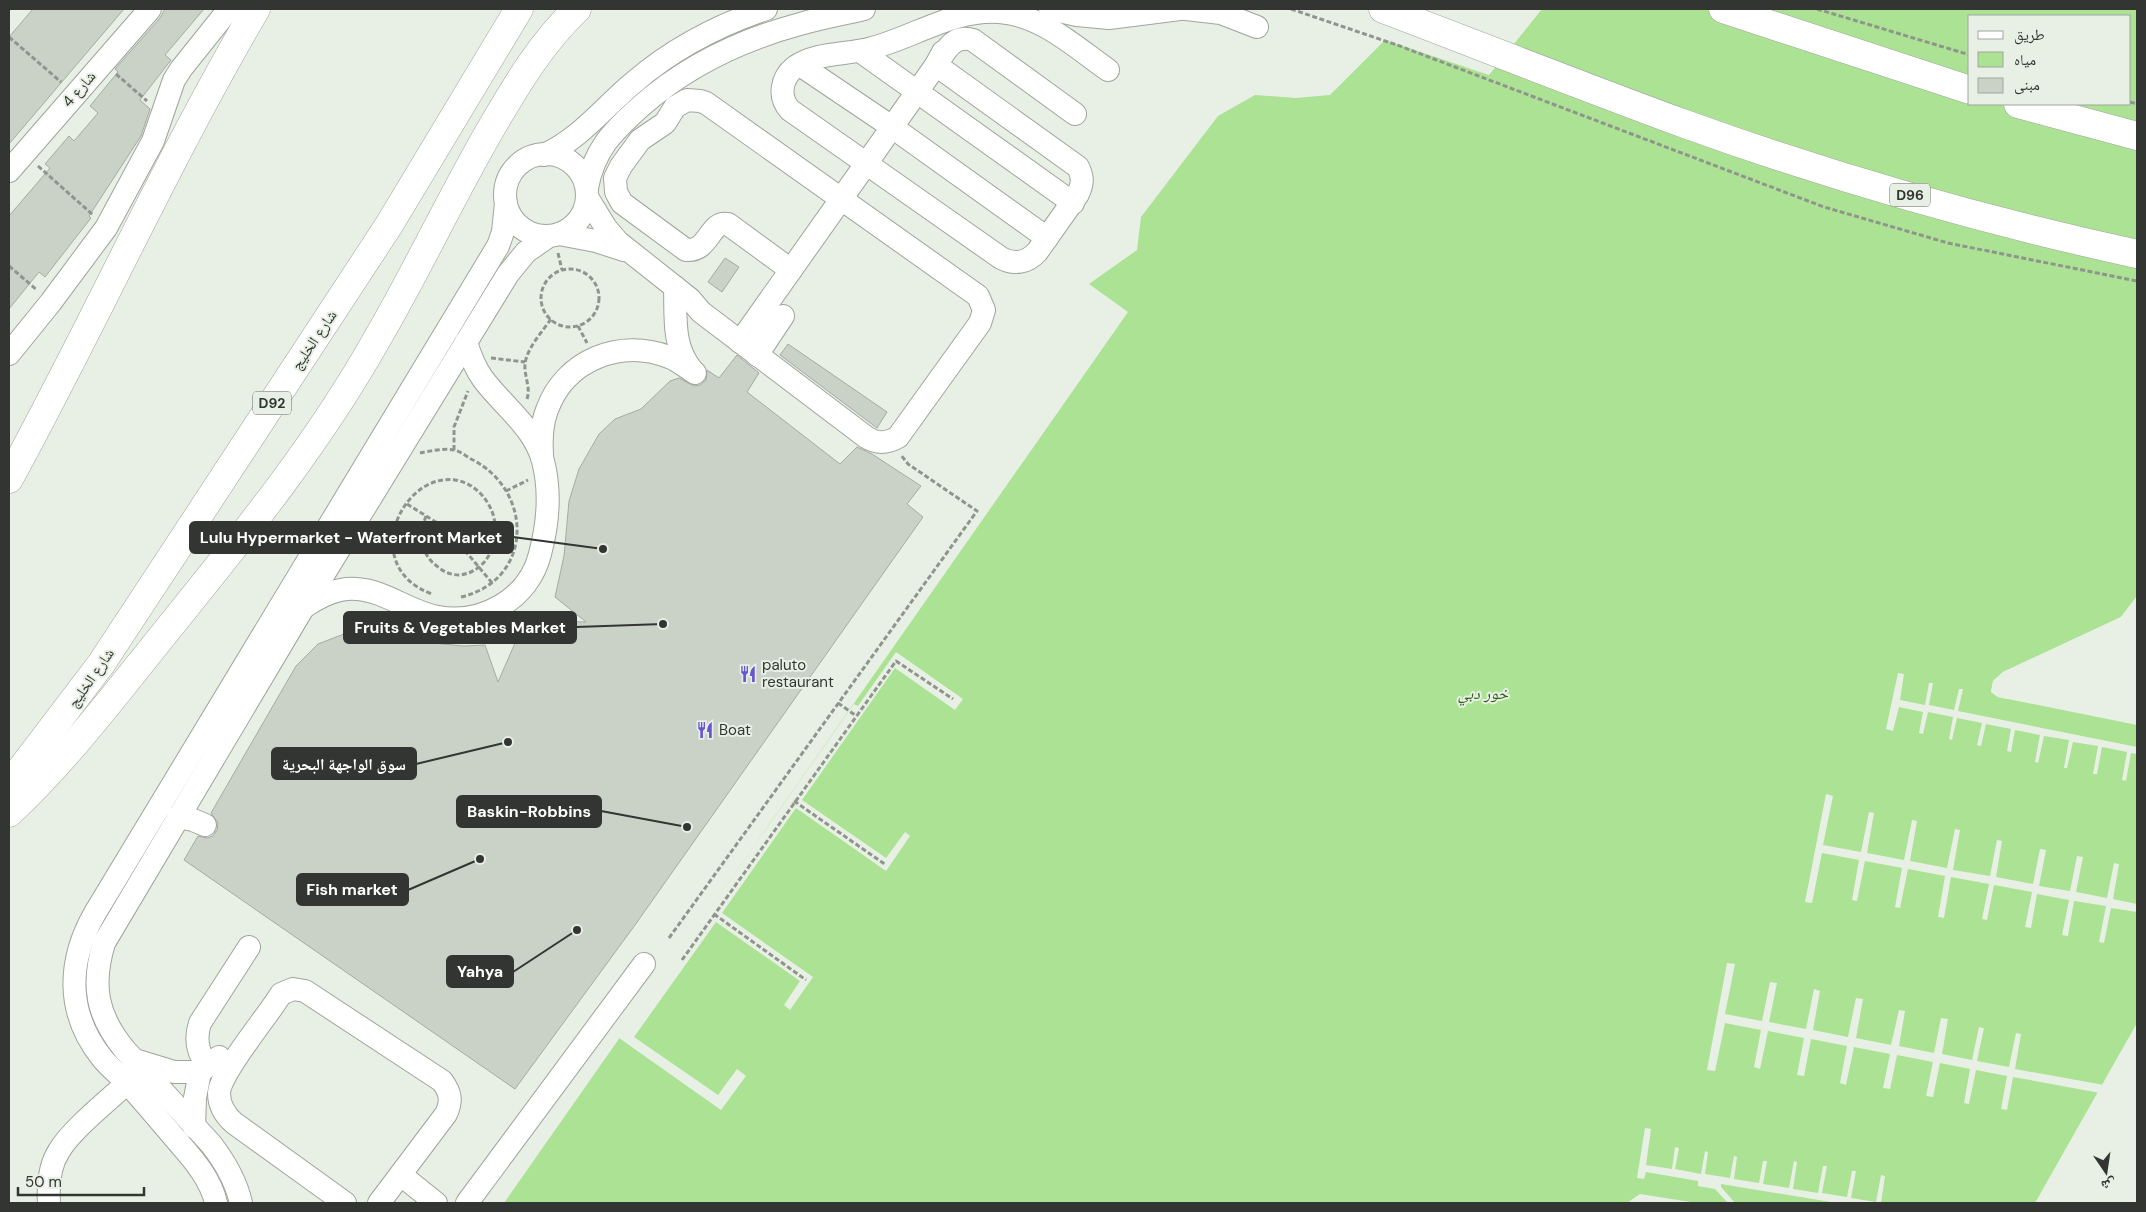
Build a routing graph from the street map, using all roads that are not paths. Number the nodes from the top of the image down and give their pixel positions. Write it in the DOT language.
graph roads {
  1 [pos="150,9"];
  2 [pos="229,9"];
  3 [pos="256,9"];
  4 [pos="519,9"];
  5 [pos="577,9"];
  6 [pos="766,9"];
  7 [pos="864,9"];
  8 [pos="1050,9"];
  9 [pos="1180,9"];
  10 [pos="1186,9"];
  11 [pos="1383,9"];
  12 [pos="1723,9"];
  13 [pos="954,19"];
  14 [pos="1257,27"];
  15 [pos="860,51"];
  16 [pos="936,64"];
  17 [pos="800,65"];
  18 [pos="1108,70"];
  19 [pos="1968,89"];
  20 [pos="916,93"];
  21 [pos="2022,105"];
  22 [pos="1075,114"];
  23 [pos="892,127"];
  24 [pos="2137,136"];
  25 [pos="544,155"];
  26 [pos="867,162"];
  27 [pos="9,171"];
  28 [pos="587,193"];
  29 [pos="841,199"];
  30 [pos="506,203"];
  31 [pos="1072,203"];
  32 [pos="554,235"];
  33 [pos="1047,238"];
  34 [pos="632,254"];
  35 [pos="2137,254"];
  36 [pos="785,278"];
  37 [pos="683,293"];
  38 [pos="783,316"];
  39 [pos="748,348"];
  40 [pos="9,354"];
  41 [pos="471,355"];
  42 [pos="542,459"];
  43 [pos="9,480"];
  44 [pos="176,550"];
  45 [pos="303,608"];
  46 [pos="9,756"];
  47 [pos="9,785"];
  48 [pos="184,808"];
  49 [pos="9,813"];
  50 [pos="207,821"];
  51 [pos="249,947"];
  52 [pos="644,964"];
  53 [pos="242,1052"];
  54 [pos="136,1060"];
  55 [pos="203,1069"];
  56 [pos="127,1083"];
  57 [pos="194,1127"];
  58 [pos="401,1175"];
  59 [pos="49,1203"];
  60 [pos="216,1203"];
  61 [pos="241,1203"];
  62 [pos="345,1203"];
  63 [pos="379,1203"];
  64 [pos="436,1203"];
  65 [pos="467,1203"];
  1 -- 27 [label="street, شارع 4"];
  2 -- 40 [label="street"];
  3 -- 43 [label="main road"];
  4 -- 44 [label="main road, شارع الخليج / D92"];
  5 -- 49 [label="main road"];
  6 -- 25 [label="street"];
  7 -- 28 [label="street"];
  8 -- 9 [label="street"];
  10 -- 14 [label="street"];
  11 -- 35 [label="main road, D96"];
  12 -- 19 [label="main road"];
  13 -- 15 [label="street"];
  13 -- 16 [label="street"];
  13 -- 18 [label="street"];
  15 -- 17 [label="street"];
  15 -- 20 [label="street"];
  16 -- 20 [label="street"];
  16 -- 22 [label="street"];
  16 -- 31 [label="street"];
  17 -- 23 [label="street"];
  17 -- 26 [label="street"];
  20 -- 23 [label="street"];
  20 -- 31 [label="street"];
  21 -- 24 [label="main road"];
  23 -- 26 [label="street"];
  23 -- 33 [label="street"];
  25 -- 28 [label="street"];
  25 -- 30 [label="street"];
  26 -- 29 [label="street"];
  26 -- 33 [label="street"];
  28 -- 32 [label="street"];
  28 -- 34 [label="street"];
  29 -- 36 [label="street"];
  29 -- 36 [label="street"];
  29 -- 39 [label="street"];
  30 -- 32 [label="street"];
  30 -- 56 [label="street"];
  31 -- 33 [label="street"];
  32 -- 34 [label="street"];
  32 -- 41 [label="street"];
  34 -- 37 [label="street"];
  36 -- 37 [label="street"];
  36 -- 39 [label="street"];
  37 -- 39 [label="street"];
  37 -- 42 [label="street"];
  38 -- 39 [label="street"];
  41 -- 42 [label="street"];
  41 -- 45 [label="street"];
  42 -- 45 [label="street"];
  44 -- 46 [label="main road"];
  44 -- 47 [label="main road, شارع الخليج / D92"];
  45 -- 48 [label="street"];
  48 -- 50 [label="street"];
  48 -- 54 [label="street"];
  51 -- 55 [label="street"];
  52 -- 65 [label="street"];
  53 -- 55 [label="street"];
  53 -- 58 [label="street"];
  53 -- 62 [label="street"];
  54 -- 55 [label="street"];
  54 -- 57 [label="street"];
  55 -- 57 [label="street"];
  56 -- 59 [label="street"];
  56 -- 60 [label="street"];
  57 -- 61 [label="street"];
  58 -- 63 [label="street"];
  58 -- 64 [label="street"];
}
